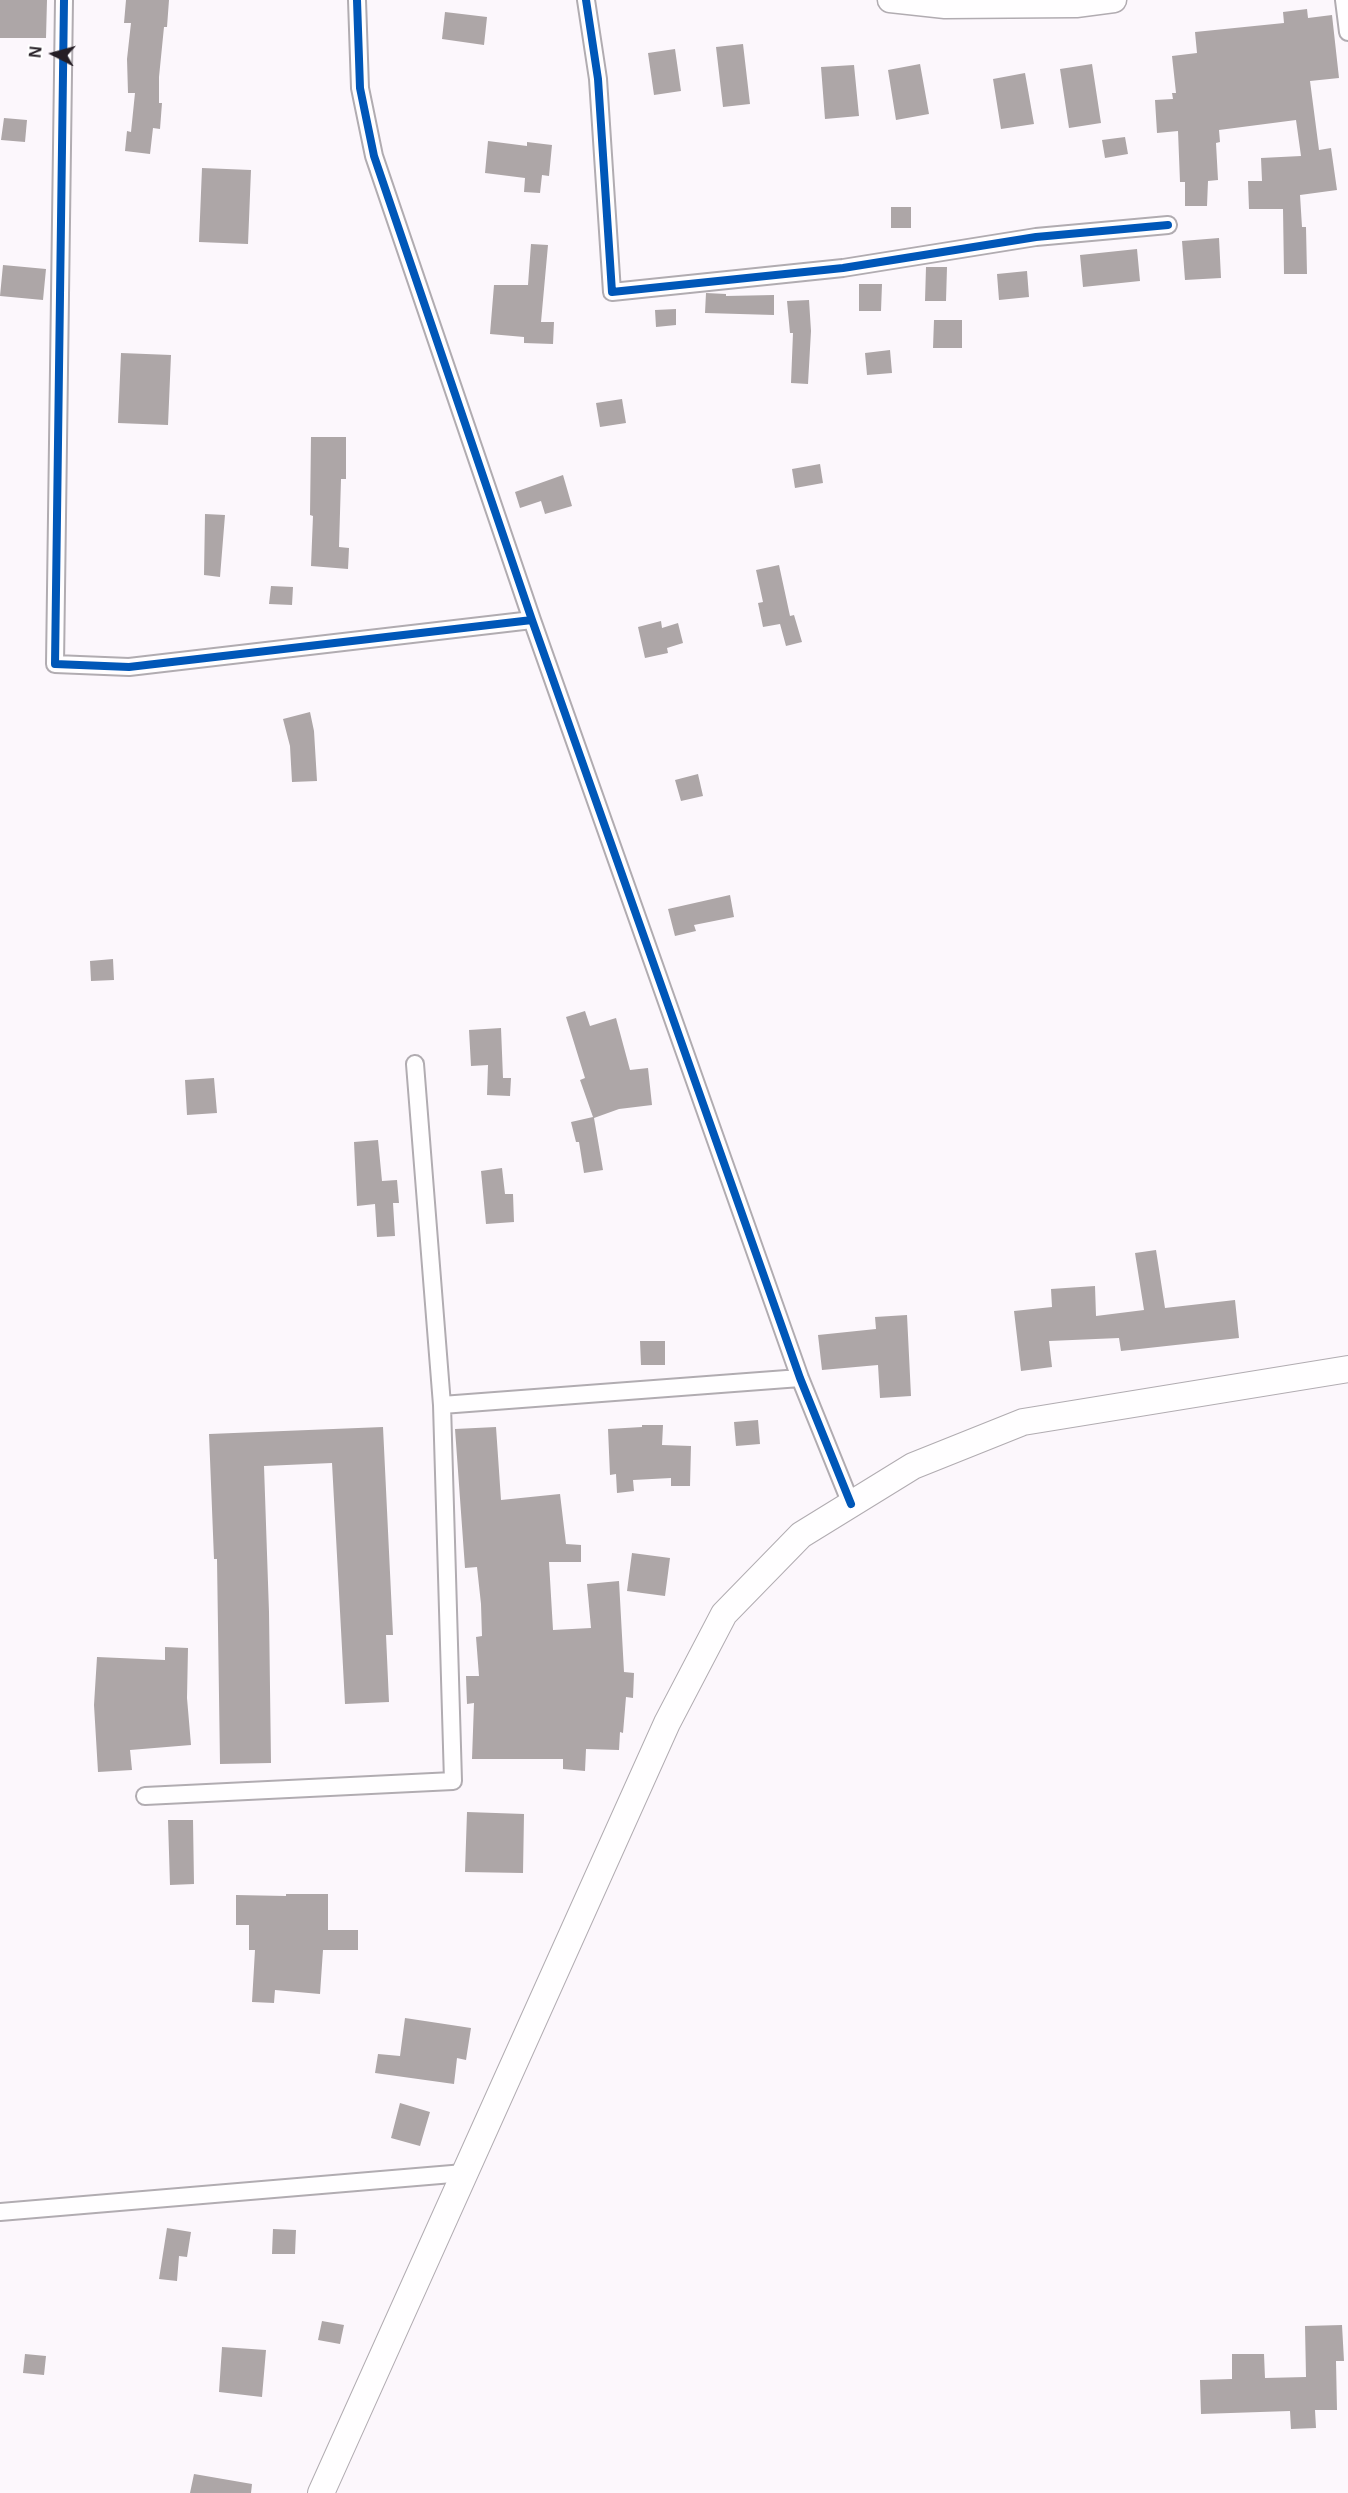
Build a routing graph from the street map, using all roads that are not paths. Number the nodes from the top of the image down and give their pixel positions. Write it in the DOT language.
graph roads {
  1 [pos="64,0"];
  2 [pos="357,0"];
  3 [pos="586,0"];
  4 [pos="890,0"];
  5 [pos="1114,0"];
  6 [pos="1344,0"];
  7 [pos="1348,32"];
  8 [pos="1168,225"];
  9 [pos="532,620"];
  10 [pos="415,1064"];
  11 [pos="1348,1369"];
  12 [pos="800,1378"];
  13 [pos="442,1405"];
  14 [pos="851,1504"];
  15 [pos="145,1796"];
  16 [pos="464,2172"];
  17 [pos="0,2212"];
  18 [pos="321,2493"];
  1 -- 9 [label="street"];
  2 -- 9 [label="street"];
  3 -- 8 [label="street"];
  4 -- 5 [label="street"];
  6 -- 7 [label="street"];
  9 -- 12 [label="street"];
  10 -- 13 [label="street"];
  11 -- 14 [label="main road"];
  12 -- 13 [label="street"];
  12 -- 14 [label="street"];
  13 -- 15 [label="street"];
  14 -- 16 [label="main road"];
  16 -- 17 [label="street"];
  16 -- 18 [label="main road"];
}
